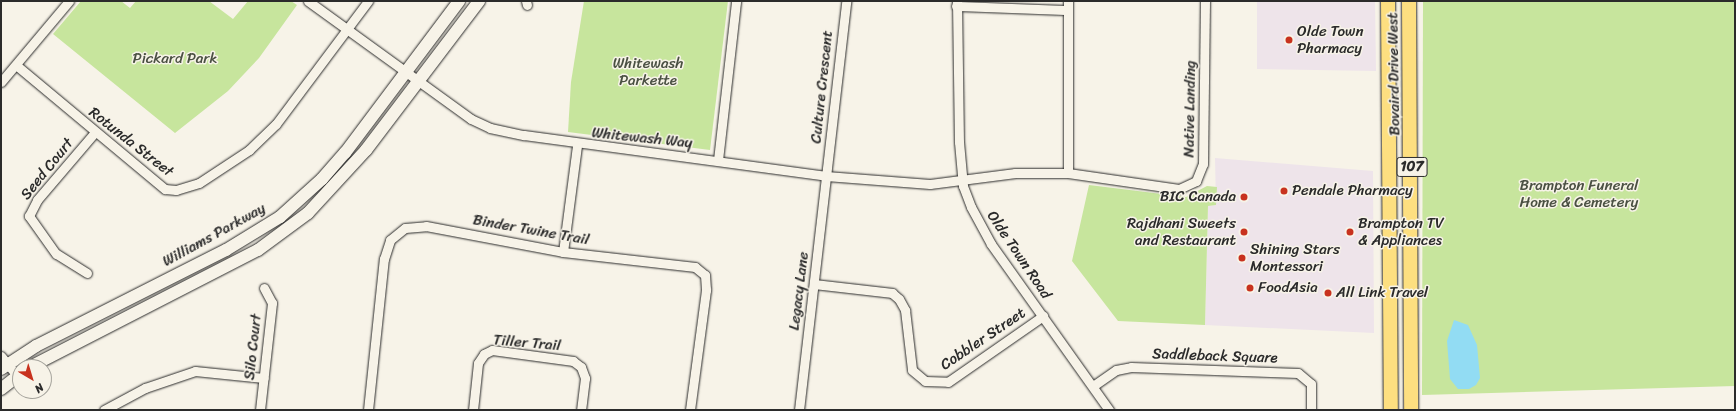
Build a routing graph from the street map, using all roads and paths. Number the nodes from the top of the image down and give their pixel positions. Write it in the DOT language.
graph roads {
  1 [pos="69,1"];
  2 [pos="308,1"];
  3 [pos="368,1"];
  4 [pos="459,1"];
  5 [pos="479,1"];
  6 [pos="736,1"];
  7 [pos="846,1"];
  8 [pos="1205,1"];
  9 [pos="1388,1"];
  10 [pos="1409,1"];
  11 [pos="956,3"];
  12 [pos="1068,6"];
  13 [pos="348,30"];
  14 [pos="16,65"];
  15 [pos="406,74"];
  16 [pos="1,82"];
  17 [pos="418,83"];
  18 [pos="1391,106"];
  19 [pos="1412,106"];
  20 [pos="95,132"];
  21 [pos="577,145"];
  22 [pos="718,160"];
  23 [pos="1068,174"];
  24 [pos="826,176"];
  25 [pos="963,179"];
  26 [pos="564,252"];
  27 [pos="87,273"];
  28 [pos="814,284"];
  29 [pos="264,288"];
  30 [pos="1043,316"];
  31 [pos="45,359"];
  32 [pos="3,363"];
  33 [pos="12,370"];
  34 [pos="264,378"];
  35 [pos="12,380"];
  36 [pos="1093,386"];
  37 [pos="1,389"];
  38 [pos="104,410"];
  39 [pos="260,410"];
  40 [pos="368,410"];
  41 [pos="473,410"];
  42 [pos="581,410"];
  43 [pos="690,410"];
  44 [pos="799,410"];
  45 [pos="1109,410"];
  46 [pos="1311,410"];
  47 [pos="1391,410"];
  48 [pos="1410,410"];
  1 -- 14 [label="street"];
  2 -- 13 [label="street, Whitewash Way"];
  3 -- 13 [label="street, Rotunda Street"];
  4 -- 15 [label="main road, Williams Parkway"];
  5 -- 17 [label="main road, Williams Parkway"];
  6 -- 22 [label="street"];
  7 -- 24 [label="street, Culture Crescent"];
  8 -- 23 [label="street, Native Landing"];
  9 -- 18 [label="main road, Bovaird Drive West / 107"];
  10 -- 19 [label="main road, Bovaird Drive West / 107"];
  11 -- 12 [label="street"];
  11 -- 25 [label="street, Olde Town Road"];
  12 -- 23 [label="street"];
  13 -- 15 [label="street, Whitewash Way"];
  13 -- 20 [label="street, Rotunda Street"];
  14 -- 16 [label="street"];
  14 -- 20 [label="street, Rotunda Street"];
  15 -- 17 [label="street, Whitewash Way"];
  15 -- 32 [label="main road, Williams Parkway"];
  17 -- 21 [label="street, Whitewash Way"];
  17 -- 31 [label="main road, Williams Parkway"];
  18 -- 19 [label="main road"];
  18 -- 47 [label="main road, Bovaird Drive West / 107"];
  19 -- 48 [label="main road, Bovaird Drive West / 107"];
  20 -- 27 [label="street, Seed Court"];
  21 -- 22 [label="street, Whitewash Way"];
  21 -- 26 [label="street"];
  22 -- 24 [label="street, Whitewash Way"];
  23 -- 25 [label="street, Native Landing"];
  24 -- 25 [label="street, Whitewash Way"];
  24 -- 28 [label="street, Legacy Lane"];
  25 -- 30 [label="street, Olde Town Road"];
  26 -- 40 [label="street, Binder Twine Trail"];
  26 -- 43 [label="street, Binder Twine Trail"];
  28 -- 30 [label="street, Cobbler Street"];
  28 -- 44 [label="street, Legacy Lane"];
  29 -- 34 [label="street, Silo Court"];
  30 -- 36 [label="street, Olde Town Road"];
  32 -- 33 [label="street"];
  34 -- 38 [label="street"];
  34 -- 39 [label="street, Silo Court"];
  35 -- 37 [label="main road"];
  36 -- 45 [label="street, Olde Town Road"];
  36 -- 46 [label="street, Saddleback Square"];
  41 -- 42 [label="street, Tiller Trail"];
}
